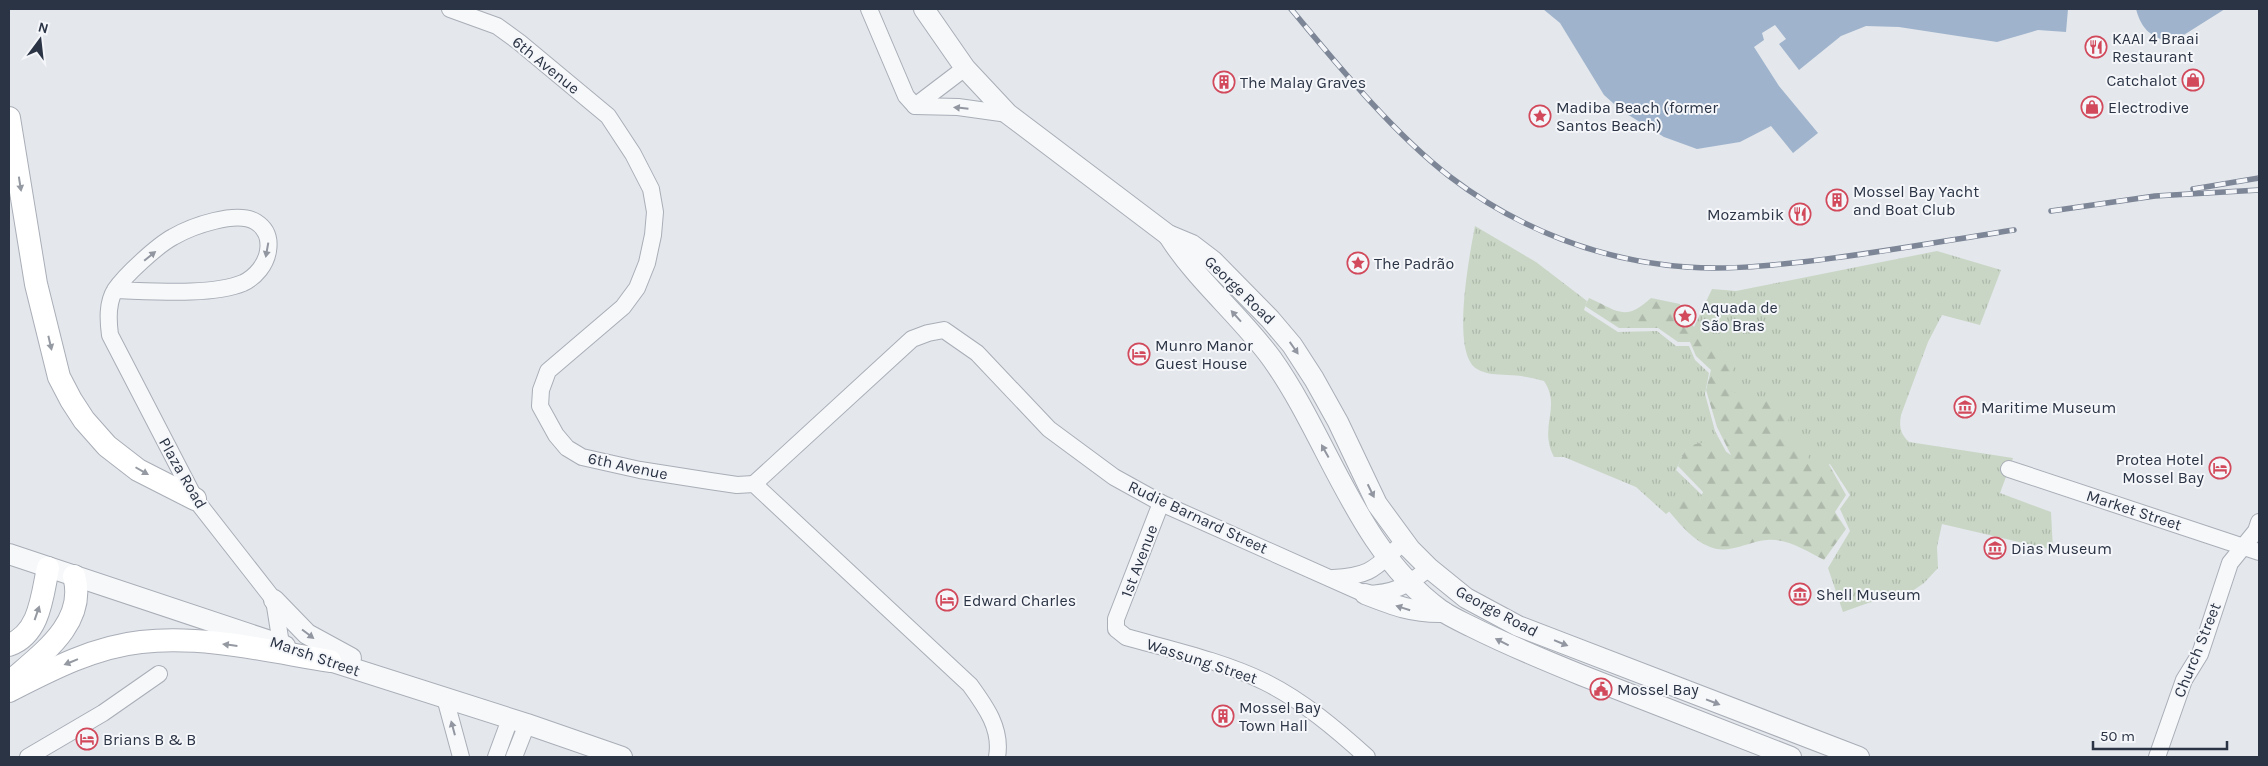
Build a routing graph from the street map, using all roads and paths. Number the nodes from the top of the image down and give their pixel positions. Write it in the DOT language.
graph roads {
  1 [pos="450,9"];
  2 [pos="869,9"];
  3 [pos="924,9"];
  4 [pos="965,68"];
  5 [pos="915,106"];
  6 [pos="1008,114"];
  7 [pos="9,118"];
  8 [pos="1168,235"];
  9 [pos="115,290"];
  10 [pos="2009,469"];
  11 [pos="754,484"];
  12 [pos="195,499"];
  13 [pos="1162,503"];
  14 [pos="2259,522"];
  15 [pos="1404,542"];
  16 [pos="2242,546"];
  17 [pos="2259,552"];
  18 [pos="9,554"];
  19 [pos="1387,556"];
  20 [pos="48,568"];
  21 [pos="1429,568"];
  22 [pos="74,576"];
  23 [pos="1330,578"];
  24 [pos="1411,583"];
  25 [pos="1364,594"];
  26 [pos="274,600"];
  27 [pos="1444,612"];
  28 [pos="1116,619"];
  29 [pos="281,644"];
  30 [pos="9,645"];
  31 [pos="330,662"];
  32 [pos="159,674"];
  33 [pos="9,683"];
  34 [pos="406,686"];
  35 [pos="9,691"];
  36 [pos="445,698"];
  37 [pos="518,721"];
  38 [pos="28,757"];
  39 [pos="461,757"];
  40 [pos="496,757"];
  41 [pos="514,757"];
  42 [pos="622,757"];
  43 [pos="997,757"];
  44 [pos="1367,757"];
  45 [pos="1791,757"];
  46 [pos="1859,757"];
  47 [pos="2157,757"];
  1 -- 11 [label="street, 6th Avenue"];
  2 -- 5 [label="street"];
  3 -- 4 [label="street, George Road"];
  4 -- 5 [label="street"];
  4 -- 6 [label="street, George Road"];
  6 -- 5 [label="street, one-way"];
  6 -- 8 [label="street, George Road"];
  7 -- 12 [label="main road, one-way"];
  8 -- 15 [label="street, George Road, one-way"];
  19 -- 8 [label="street, George Road, one-way"];
  9 -- 9 [label="street, Plaza Road, one-way"];
  9 -- 12 [label="street, Plaza Road"];
  10 -- 16 [label="street, Market Street"];
  11 -- 13 [label="street, Rudie Barnard Street"];
  11 -- 43 [label="street"];
  12 -- 26 [label="street, Plaza Road"];
  13 -- 23 [label="street, Rudie Barnard Street"];
  13 -- 28 [label="street, 1st Avenue"];
  14 -- 16 [label="street, Church Street"];
  15 -- 19 [label="street, Rudie Barnard Street"];
  15 -- 21 [label="street, George Road"];
  16 -- 17 [label="street, Market Street"];
  16 -- 47 [label="street, Church Street"];
  18 -- 20 [label="street, Marsh Street"];
  19 -- 23 [label="street, Rudie Barnard Street"];
  19 -- 24 [label="street, George Road"];
  20 -- 22 [label="street, Marsh Street"];
  30 -- 20 [label="main road, one-way"];
  21 -- 24 [label="street"];
  21 -- 46 [label="street, George Road, one-way"];
  22 -- 29 [label="street, Marsh Street"];
  22 -- 33 [label="main road"];
  23 -- 25 [label="street, Rudie Barnard Street"];
  24 -- 25 [label="street"];
  24 -- 27 [label="street, George Road"];
  27 -- 25 [label="street, one-way"];
  26 -- 29 [label="street, Plaza Road"];
  26 -- 34 [label="street, one-way"];
  45 -- 27 [label="street, George Road, one-way"];
  28 -- 44 [label="street, Wassung Street"];
  29 -- 31 [label="street, Marsh Street"];
  31 -- 34 [label="street, Marsh Street"];
  31 -- 35 [label="main road, one-way"];
  32 -- 38 [label="street"];
  34 -- 36 [label="street, Marsh Street"];
  36 -- 37 [label="street, Marsh Street"];
  39 -- 36 [label="street, one-way"];
  37 -- 40 [label="street"];
  37 -- 41 [label="street"];
  37 -- 42 [label="street, Marsh Street"];
}
